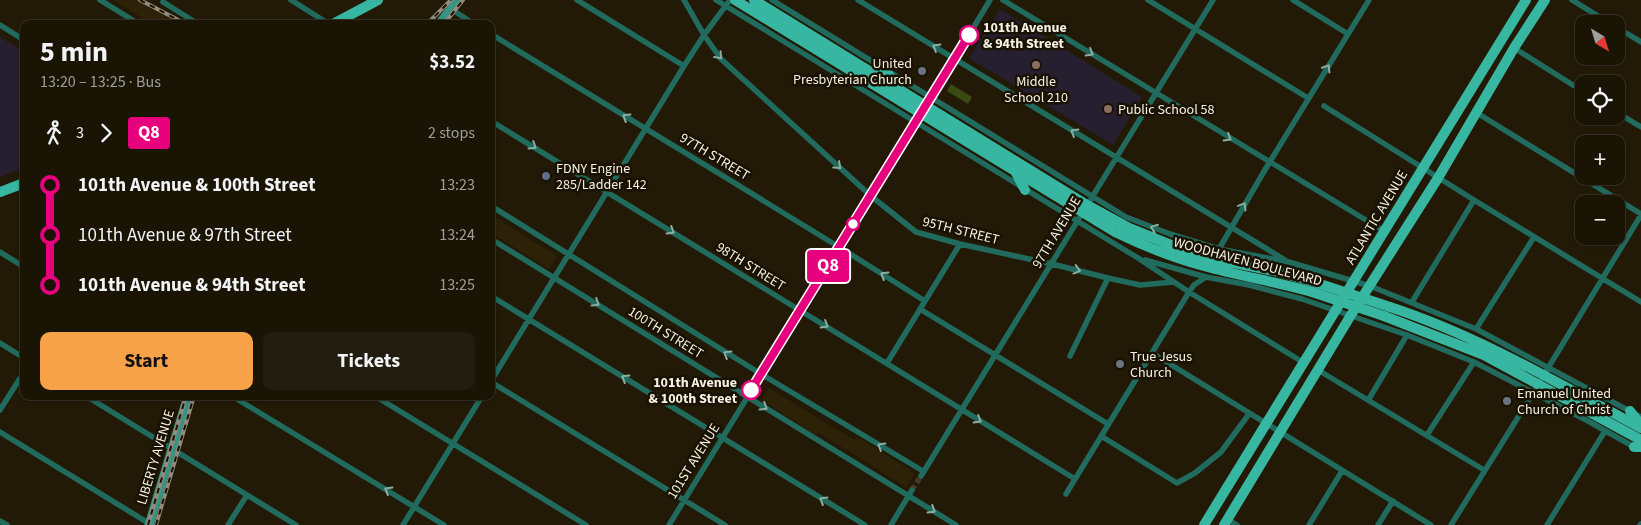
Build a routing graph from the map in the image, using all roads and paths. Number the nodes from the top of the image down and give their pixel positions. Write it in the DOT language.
graph roads {
  1 [pos="100,0"];
  2 [pos="291,0"];
  3 [pos="378,0"];
  4 [pos="458,0"];
  5 [pos="577,0"];
  6 [pos="684,0"];
  7 [pos="716,0"];
  8 [pos="730,0"];
  9 [pos="735,0"];
  10 [pos="754,0"];
  11 [pos="772,0"];
  12 [pos="858,0"];
  13 [pos="990,0"];
  14 [pos="1003,0"];
  15 [pos="1148,0"];
  16 [pos="1213,0"];
  17 [pos="1293,0"];
  18 [pos="1369,0"];
  19 [pos="1526,0"];
  20 [pos="1545,0"];
  21 [pos="1572,0"];
  22 [pos="163,2"];
  23 [pos="725,6"];
  24 [pos="451,9"];
  25 [pos="1596,15"];
  26 [pos="132,20"];
  27 [pos="192,20"];
  28 [pos="324,20"];
  29 [pos="339,20"];
  30 [pos="442,20"];
  31 [pos="468,20"];
  32 [pos="0,25"];
  33 [pos="1195,29"];
  34 [pos="1625,32"];
  35 [pos="1348,34"];
  36 [pos="704,35"];
  37 [pos="495,36"];
  38 [pos="20,38"];
  39 [pos="1641,42"];
  40 [pos="1514,48"];
  41 [pos="954,59"];
  42 [pos="684,66"];
  43 [pos="884,69"];
  44 [pos="1575,86"];
  45 [pos="902,91"];
  46 [pos="1156,93"];
  47 [pos="1308,98"];
  48 [pos="1324,106"];
  49 [pos="923,110"];
  50 [pos="1477,113"];
  51 [pos="1625,117"];
  52 [pos="495,123"];
  53 [pos="1641,127"];
  54 [pos="646,129"];
  55 [pos="1116,158"];
  56 [pos="1269,162"];
  57 [pos="1422,167"];
  58 [pos="1015,172"];
  59 [pos="1438,178"];
  60 [pos="20,184"];
  61 [pos="1025,190"];
  62 [pos="0,192"];
  63 [pos="607,192"];
  64 [pos="871,196"];
  65 [pos="1474,200"];
  66 [pos="495,209"];
  67 [pos="1084,209"];
  68 [pos="1641,214"];
  69 [pos="1230,228"];
  70 [pos="1384,231"];
  71 [pos="1534,236"];
  72 [pos="495,241"];
  73 [pos="960,244"];
  74 [pos="839,247"];
  75 [pos="1219,248"];
  76 [pos="0,252"];
  77 [pos="569,255"];
  78 [pos="1138,258"];
  79 [pos="1289,262"];
  80 [pos="20,264"];
  81 [pos="1052,264"];
  82 [pos="1206,276"];
  83 [pos="554,278"];
  84 [pos="1108,278"];
  85 [pos="1602,278"];
  86 [pos="1353,281"];
  87 [pos="1174,282"];
  88 [pos="1370,286"];
  89 [pos="1189,292"];
  90 [pos="495,299"];
  91 [pos="925,302"];
  92 [pos="1412,302"];
  93 [pos="1641,302"];
  94 [pos="920,309"];
  95 [pos="800,310"];
  96 [pos="1334,311"];
  97 [pos="1351,315"];
  98 [pos="529,320"];
  99 [pos="1476,330"];
  100 [pos="1407,335"];
  101 [pos="0,343"];
  102 [pos="995,354"];
  103 [pos="1152,354"];
  104 [pos="20,356"];
  105 [pos="1070,356"];
  106 [pos="1304,362"];
  107 [pos="1474,362"];
  108 [pos="887,363"];
  109 [pos="1318,370"];
  110 [pos="761,374"];
  111 [pos="495,375"];
  112 [pos="20,378"];
  113 [pos="1541,380"];
  114 [pos="495,383"];
  115 [pos="747,397"];
  116 [pos="1369,399"];
  117 [pos="92,400"];
  118 [pos="187,400"];
  119 [pos="239,400"];
  120 [pos="382,400"];
  121 [pos="480,400"];
  122 [pos="961,409"];
  123 [pos="0,410"];
  124 [pos="1630,411"];
  125 [pos="1249,414"];
  126 [pos="1641,417"];
  127 [pos="1108,424"];
  128 [pos="1266,424"];
  129 [pos="1641,426"];
  130 [pos="1605,431"];
  131 [pos="0,432"];
  132 [pos="1281,432"];
  133 [pos="1101,436"];
  134 [pos="1427,436"];
  135 [pos="722,438"];
  136 [pos="454,444"];
  137 [pos="1639,446"];
  138 [pos="171,449"];
  139 [pos="1342,470"];
  140 [pos="1484,470"];
  141 [pos="1075,479"];
  142 [pos="911,493"];
  143 [pos="1066,494"];
  144 [pos="247,495"];
  145 [pos="684,500"];
  146 [pos="1392,501"];
  147 [pos="415,507"];
  148 [pos="0,520"];
  149 [pos="1225,522"];
  150 [pos="150,524"];
  151 [pos="7,525"];
  152 [pos="228,525"];
  153 [pos="296,525"];
  154 [pos="404,525"];
  155 [pos="444,525"];
  156 [pos="586,525"];
  157 [pos="668,525"];
  158 [pos="726,525"];
  159 [pos="864,525"];
  160 [pos="891,525"];
  161 [pos="956,525"];
  162 [pos="1204,525"];
  163 [pos="1237,525"];
  164 [pos="1309,525"];
  165 [pos="1378,525"];
  166 [pos="1431,525"];
  167 [pos="1451,525"];
  168 [pos="1547,525"];
  1 -- 26 [label="street"];
  2 -- 28 [label="street"];
  3 -- 29 [label="main road"];
  4 -- 24 [label="street"];
  5 -- 42 [label="street"];
  6 -- 36 [label="street, 95TH STREET"];
  7 -- 23 [label="street, WOODHAVEN BOULEVARD"];
  8 -- 23 [label="street"];
  9 -- 49 [label="main road, WOODHAVEN BOULEVARD"];
  10 -- 45 [label="main road, WOODHAVEN BOULEVARD"];
  11 -- 43 [label="street, WOODHAVEN BOULEVARD"];
  41 -- 12 [label="street, one-way"];
  13 -- 41 [label="street, 101ST AVENUE"];
  14 -- 46 [label="street, one-way"];
  15 -- 33 [label="street"];
  16 -- 33 [label="street, 97TH AVENUE"];
  17 -- 35 [label="street"];
  18 -- 35 [label="street"];
  19 -- 57 [label="main road, ATLANTIC AVENUE"];
  20 -- 40 [label="main road"];
  21 -- 25 [label="street"];
  22 -- 27 [label="street"];
  23 -- 36 [label="street"];
  23 -- 49 [label="street, WOODHAVEN BOULEVARD"];
  24 -- 30 [label="street"];
  24 -- 31 [label="street"];
  32 -- 38 [label="street"];
  33 -- 46 [label="street, 97TH AVENUE"];
  33 -- 47 [label="street"];
  34 -- 39 [label="street"];
  47 -- 35 [label="street, one-way"];
  36 -- 42 [label="street"];
  36 -- 64 [label="street, 95TH STREET, one-way"];
  54 -- 37 [label="street, 97TH STREET, one-way"];
  40 -- 44 [label="street"];
  40 -- 50 [label="main road"];
  41 -- 49 [label="street, 101ST AVENUE"];
  55 -- 41 [label="street, one-way"];
  42 -- 54 [label="street"];
  43 -- 45 [label="main road"];
  43 -- 49 [label="street, WOODHAVEN BOULEVARD"];
  45 -- 49 [label="main road, WOODHAVEN BOULEVARD"];
  46 -- 55 [label="street, 97TH AVENUE"];
  46 -- 56 [label="street, one-way"];
  47 -- 56 [label="street"];
  48 -- 57 [label="street"];
  49 -- 58 [label="main road, WOODHAVEN BOULEVARD"];
  49 -- 61 [label="street, WOODHAVEN BOULEVARD"];
  49 -- 64 [label="street, 101ST AVENUE"];
  49 -- 67 [label="main road, WOODHAVEN BOULEVARD"];
  50 -- 59 [label="main road"];
  50 -- 68 [label="street"];
  51 -- 53 [label="street"];
  52 -- 63 [label="street, 98TH STREET, one-way"];
  54 -- 63 [label="street"];
  54 -- 74 [label="street, 97TH STREET"];
  55 -- 67 [label="street, 97TH AVENUE"];
  55 -- 69 [label="street"];
  69 -- 56 [label="street, one-way"];
  56 -- 70 [label="street"];
  57 -- 59 [label="street"];
  57 -- 70 [label="main road, ATLANTIC AVENUE"];
  58 -- 61 [label="main road"];
  58 -- 67 [label="main road, WOODHAVEN BOULEVARD"];
  59 -- 65 [label="street"];
  59 -- 88 [label="main road"];
  60 -- 62 [label="main road"];
  61 -- 67 [label="street, WOODHAVEN BOULEVARD"];
  63 -- 77 [label="street"];
  63 -- 95 [label="street, 98TH STREET, one-way"];
  64 -- 73 [label="street, 95TH STREET"];
  64 -- 74 [label="street, 101ST AVENUE"];
  65 -- 71 [label="street"];
  65 -- 92 [label="street"];
  66 -- 77 [label="street"];
  75 -- 67 [label="street, WOODHAVEN BOULEVARD, one-way"];
  67 -- 78 [label="street, WOODHAVEN BOULEVARD"];
  67 -- 81 [label="street, 97TH AVENUE"];
  67 -- 113 [label="main road, WOODHAVEN BOULEVARD, bridge"];
  68 -- 85 [label="street"];
  69 -- 75 [label="street"];
  69 -- 79 [label="street"];
  70 -- 86 [label="main road, ATLANTIC AVENUE"];
  71 -- 85 [label="street"];
  71 -- 99 [label="street"];
  72 -- 83 [label="street, 100TH STREET"];
  73 -- 81 [label="street, 95TH STREET"];
  73 -- 91 [label="street"];
  91 -- 74 [label="street, 97TH STREET, one-way"];
  74 -- 95 [label="street, 101ST AVENUE"];
  75 -- 79 [label="street, WOODHAVEN BOULEVARD"];
  76 -- 80 [label="street"];
  77 -- 83 [label="street"];
  110 -- 77 [label="street, one-way"];
  78 -- 82 [label="street, WOODHAVEN BOULEVARD"];
  78 -- 87 [label="street, WOODHAVEN BOULEVARD"];
  79 -- 86 [label="street, WOODHAVEN BOULEVARD"];
  81 -- 84 [label="street, 95TH STREET, one-way"];
  81 -- 102 [label="street, 97TH AVENUE"];
  82 -- 89 [label="street"];
  82 -- 96 [label="street, WOODHAVEN BOULEVARD"];
  83 -- 98 [label="street"];
  83 -- 115 [label="street, 100TH STREET, one-way"];
  84 -- 87 [label="street, 95TH STREET"];
  84 -- 105 [label="street"];
  85 -- 93 [label="street"];
  85 -- 113 [label="street"];
  86 -- 88 [label="street, WOODHAVEN BOULEVARD"];
  86 -- 96 [label="main road, ATLANTIC AVENUE"];
  87 -- 89 [label="street"];
  88 -- 92 [label="street, WOODHAVEN BOULEVARD"];
  88 -- 97 [label="main road"];
  89 -- 103 [label="street"];
  89 -- 106 [label="street"];
  90 -- 98 [label="street"];
  91 -- 94 [label="street"];
  92 -- 99 [label="street, WOODHAVEN BOULEVARD"];
  94 -- 102 [label="street"];
  94 -- 108 [label="street"];
  95 -- 108 [label="street, 98TH STREET, one-way"];
  95 -- 110 [label="street, 101ST AVENUE"];
  96 -- 97 [label="street, WOODHAVEN BOULEVARD"];
  96 -- 106 [label="main road, ATLANTIC AVENUE"];
  97 -- 100 [label="street, WOODHAVEN BOULEVARD"];
  97 -- 109 [label="main road"];
  98 -- 111 [label="street"];
  135 -- 98 [label="street, one-way"];
  99 -- 113 [label="street, WOODHAVEN BOULEVARD"];
  100 -- 107 [label="street, WOODHAVEN BOULEVARD"];
  100 -- 116 [label="street"];
  101 -- 104 [label="street"];
  102 -- 122 [label="street, 97TH AVENUE"];
  102 -- 127 [label="street"];
  103 -- 125 [label="street"];
  103 -- 127 [label="street"];
  106 -- 128 [label="main road, ATLANTIC AVENUE"];
  107 -- 113 [label="street, WOODHAVEN BOULEVARD"];
  107 -- 134 [label="street"];
  108 -- 122 [label="street, 98TH STREET"];
  109 -- 116 [label="street"];
  109 -- 132 [label="main road"];
  110 -- 115 [label="street, 101ST AVENUE"];
  122 -- 110 [label="street, 97TH AVENUE, one-way"];
  112 -- 123 [label="street"];
  113 -- 124 [label="street, WOODHAVEN BOULEVARD"];
  113 -- 129 [label="main road, WOODHAVEN BOULEVARD"];
  113 -- 130 [label="street, WOODHAVEN BOULEVARD"];
  113 -- 137 [label="main road, WOODHAVEN BOULEVARD"];
  113 -- 140 [label="street"];
  114 -- 145 [label="street"];
  115 -- 135 [label="street, 101ST AVENUE"];
  115 -- 142 [label="street, 100TH STREET, one-way"];
  116 -- 134 [label="street"];
  117 -- 138 [label="street"];
  118 -- 138 [label="street, LIBERTY AVENUE"];
  147 -- 119 [label="street, one-way"];
  120 -- 136 [label="street"];
  121 -- 136 [label="street"];
  122 -- 141 [label="street, 98TH STREET, one-way"];
  124 -- 126 [label="street, WOODHAVEN BOULEVARD"];
  124 -- 129 [label="main road"];
  125 -- 128 [label="street"];
  125 -- 133 [label="street"];
  127 -- 133 [label="street"];
  128 -- 132 [label="street"];
  128 -- 162 [label="main road, ATLANTIC AVENUE"];
  130 -- 137 [label="street, WOODHAVEN BOULEVARD"];
  130 -- 168 [label="street"];
  131 -- 150 [label="street"];
  132 -- 139 [label="street"];
  132 -- 149 [label="main road"];
  133 -- 141 [label="street"];
  134 -- 140 [label="street"];
  135 -- 145 [label="street, 101ST AVENUE"];
  159 -- 135 [label="street, one-way"];
  136 -- 147 [label="street"];
  136 -- 156 [label="street"];
  138 -- 144 [label="street"];
  138 -- 150 [label="street, LIBERTY AVENUE"];
  139 -- 146 [label="street"];
  139 -- 164 [label="street"];
  140 -- 167 [label="street"];
  141 -- 143 [label="street"];
  142 -- 160 [label="street"];
  142 -- 161 [label="street, 100TH STREET, one-way"];
  144 -- 152 [label="street"];
  144 -- 153 [label="street"];
  145 -- 157 [label="street, 101ST AVENUE"];
  145 -- 158 [label="street"];
  146 -- 165 [label="street"];
  146 -- 166 [label="street"];
  147 -- 154 [label="street"];
  147 -- 155 [label="street"];
  148 -- 151 [label="street"];
  149 -- 163 [label="street"];
}
